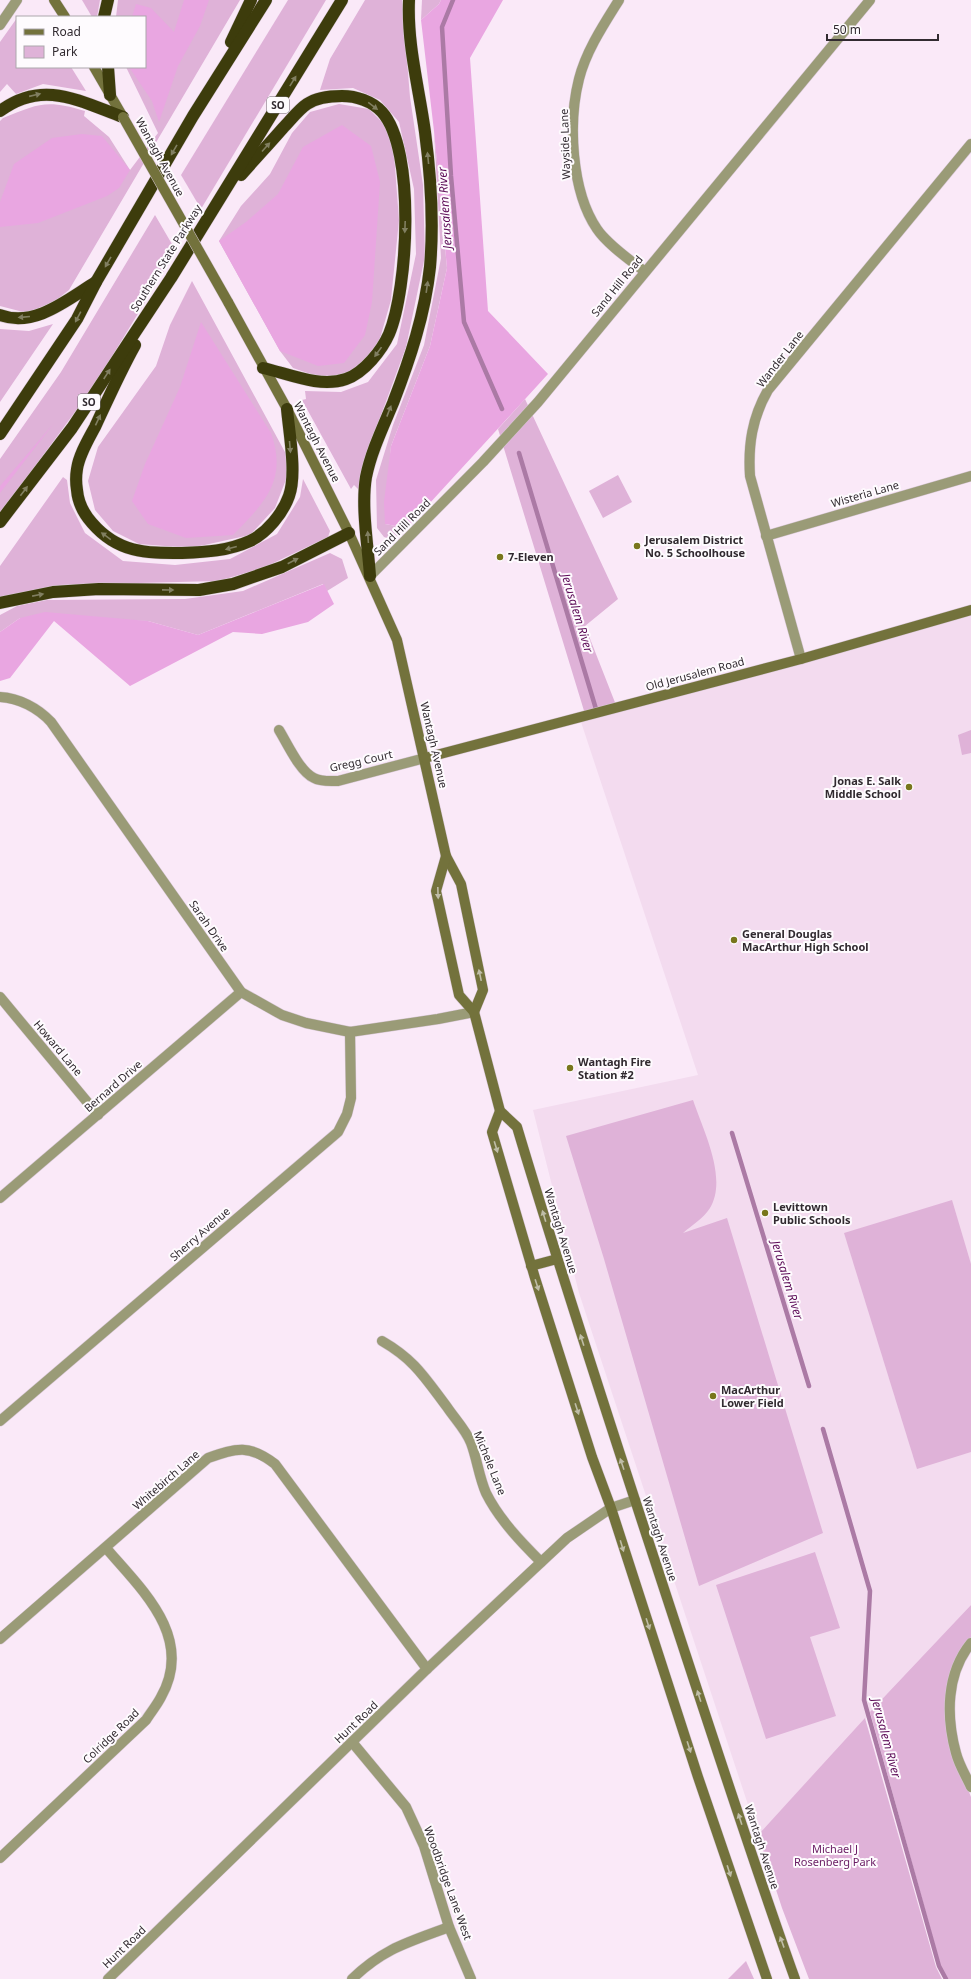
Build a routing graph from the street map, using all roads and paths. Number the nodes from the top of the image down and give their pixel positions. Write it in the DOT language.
graph roads {
  1 [pos="16,0"];
  2 [pos="54,0"];
  3 [pos="108,0"];
  4 [pos="251,0"];
  5 [pos="266,0"];
  6 [pos="342,0"];
  7 [pos="409,0"];
  8 [pos="619,0"];
  9 [pos="870,0"];
  10 [pos="64,16"];
  11 [pos="104,16"];
  12 [pos="0,25"];
  13 [pos="95,68"];
  14 [pos="108,68"];
  15 [pos="110,95"];
  16 [pos="0,111"];
  17 [pos="193,116"];
  18 [pos="123,117"];
  19 [pos="971,144"];
  20 [pos="213,209"];
  21 [pos="644,271"];
  22 [pos="170,278"];
  23 [pos="96,282"];
  24 [pos="0,315"];
  25 [pos="263,368"];
  26 [pos="287,409"];
  27 [pos="0,434"];
  28 [pos="971,476"];
  29 [pos="0,522"];
  30 [pos="349,533"];
  31 [pos="766,536"];
  32 [pos="370,576"];
  33 [pos="0,603"];
  34 [pos="971,610"];
  35 [pos="801,659"];
  36 [pos="0,697"];
  37 [pos="279,730"];
  38 [pos="425,758"];
  39 [pos="446,856"];
  40 [pos="241,992"];
  41 [pos="0,997"];
  42 [pos="474,1012"];
  43 [pos="350,1032"];
  44 [pos="500,1111"];
  45 [pos="98,1115"];
  46 [pos="0,1198"];
  47 [pos="557,1259"];
  48 [pos="531,1266"];
  49 [pos="382,1340"];
  50 [pos="0,1421"];
  51 [pos="635,1500"];
  52 [pos="611,1508"];
  53 [pos="106,1548"];
  54 [pos="541,1562"];
  55 [pos="0,1639"];
  56 [pos="971,1643"];
  57 [pos="427,1669"];
  58 [pos="352,1742"];
  59 [pos="971,1787"];
  60 [pos="0,1858"];
  61 [pos="449,1927"];
  62 [pos="108,1979"];
  63 [pos="352,1979"];
  64 [pos="471,1979"];
  65 [pos="767,1979"];
  66 [pos="795,1979"];
  1 -- 12 [label="street"];
  2 -- 10 [label="main road"];
  3 -- 11 [label="highway"];
  4 -- 17 [label="highway"];
  5 -- 17 [label="highway"];
  20 -- 6 [label="highway, Southern State Parkway / SO, one-way"];
  32 -- 7 [label="highway, one-way"];
  8 -- 21 [label="street, Wayside Lane"];
  9 -- 21 [label="street, Sand Hill Road"];
  13 -- 15 [label="main road, Wantagh Avenue"];
  14 -- 15 [label="highway"];
  15 -- 18 [label="main road, Wantagh Avenue"];
  16 -- 18 [label="highway, one-way"];
  17 -- 23 [label="highway, one-way"];
  18 -- 25 [label="main road, Wantagh Avenue, bridge"];
  19 -- 31 [label="street, Wander Lane"];
  20 -- 22 [label="highway, Southern State Parkway / SO"];
  20 -- 25 [label="highway, one-way"];
  21 -- 32 [label="street, Sand Hill Road"];
  26 -- 22 [label="highway, one-way"];
  29 -- 22 [label="highway, Southern State Parkway / SO, one-way"];
  23 -- 24 [label="highway, one-way"];
  23 -- 27 [label="highway, one-way"];
  25 -- 26 [label="main road, Wantagh Avenue"];
  26 -- 30 [label="main road, Wantagh Avenue"];
  28 -- 31 [label="street, Wisteria Lane"];
  30 -- 32 [label="main road, Wantagh Avenue"];
  33 -- 30 [label="highway, one-way"];
  31 -- 35 [label="street, Wander Lane"];
  32 -- 38 [label="main road, Wantagh Avenue"];
  34 -- 35 [label="main road, Old Jerusalem Road"];
  35 -- 38 [label="main road, Old Jerusalem Road"];
  36 -- 40 [label="street, Sarah Drive"];
  37 -- 38 [label="street, Gregg Court"];
  38 -- 39 [label="main road, Wantagh Avenue"];
  42 -- 39 [label="main road, Wantagh Avenue, one-way"];
  39 -- 42 [label="main road, Wantagh Avenue, one-way"];
  40 -- 43 [label="street, Sarah Drive"];
  40 -- 45 [label="street, Bernard Drive"];
  41 -- 45 [label="street, Howard Lane"];
  42 -- 43 [label="street, Sarah Drive"];
  42 -- 44 [label="main road, Wantagh Avenue"];
  43 -- 50 [label="street, Sherry Avenue"];
  47 -- 44 [label="main road, Wantagh Avenue, one-way"];
  44 -- 48 [label="main road, one-way"];
  45 -- 46 [label="street, Bernard Drive"];
  47 -- 48 [label="main road"];
  51 -- 47 [label="main road, Wantagh Avenue, one-way"];
  48 -- 52 [label="main road, one-way"];
  49 -- 54 [label="street, Michele Lane"];
  51 -- 52 [label="street, Hunt Road"];
  66 -- 51 [label="main road, Wantagh Avenue, one-way"];
  52 -- 54 [label="street, Hunt Road"];
  52 -- 65 [label="main road, one-way"];
  53 -- 55 [label="street, Whitebirch Lane"];
  53 -- 57 [label="street, Whitebirch Lane"];
  53 -- 60 [label="street, Colridge Road"];
  54 -- 57 [label="street, Hunt Road"];
  56 -- 59 [label="street"];
  57 -- 58 [label="street, Hunt Road"];
  58 -- 61 [label="street, Woodbridge Lane West"];
  58 -- 62 [label="street, Hunt Road"];
  61 -- 63 [label="street"];
  61 -- 64 [label="street, Woodbridge Lane West"];
}
